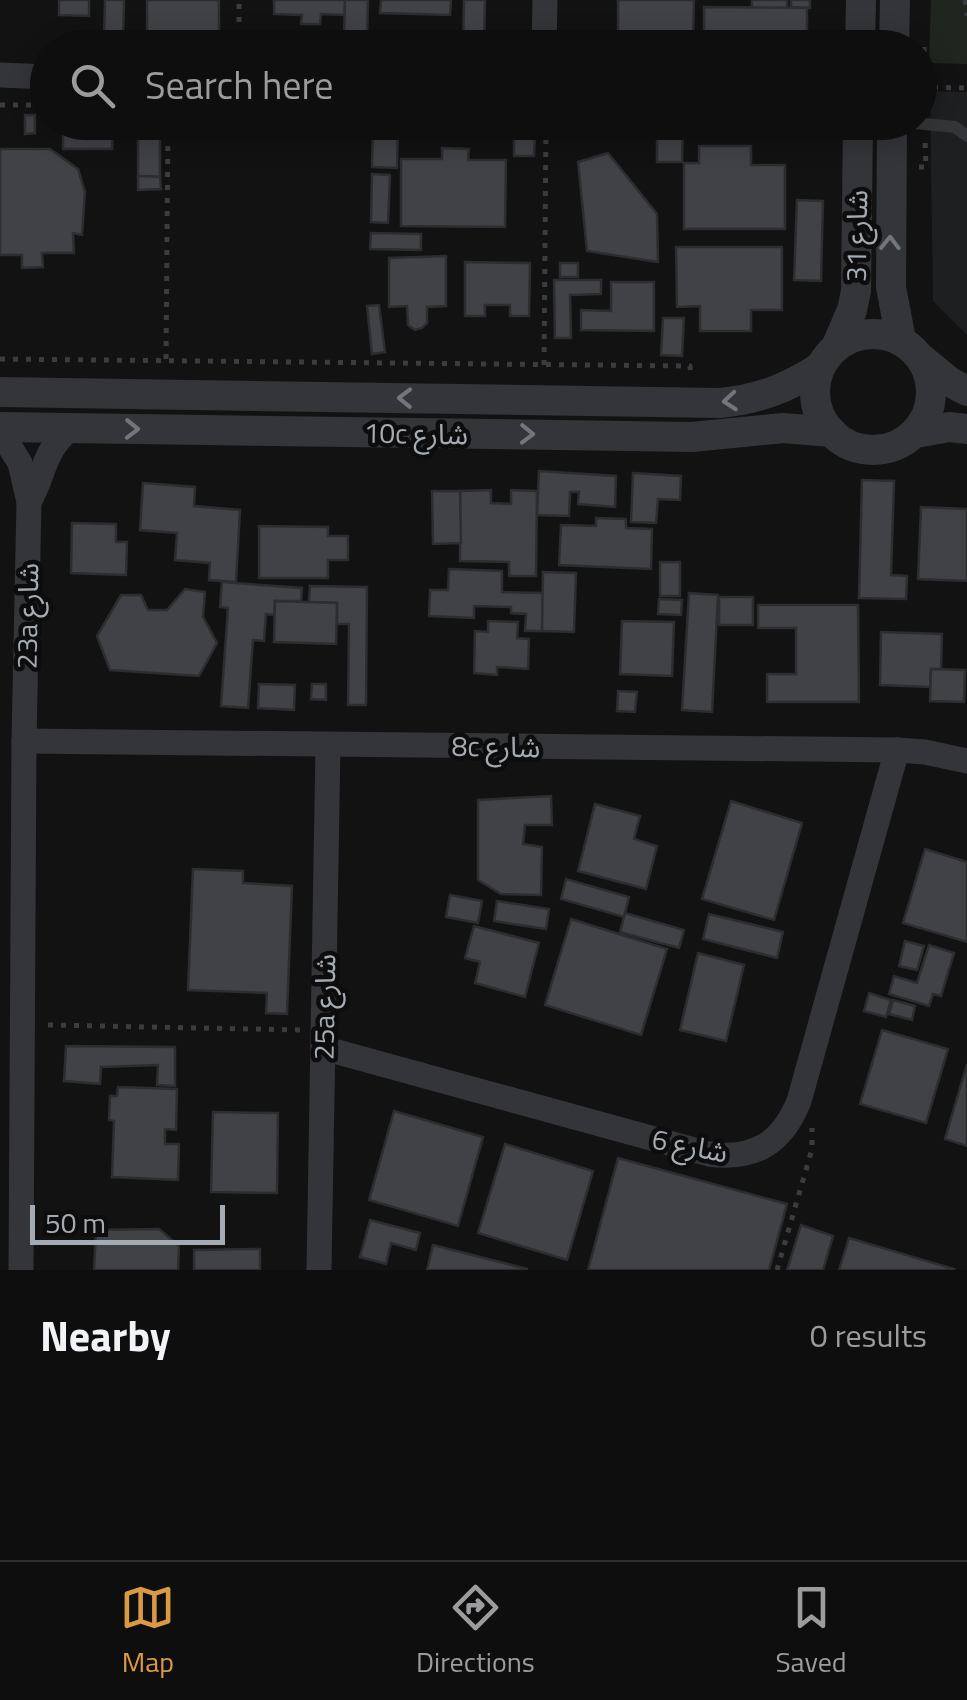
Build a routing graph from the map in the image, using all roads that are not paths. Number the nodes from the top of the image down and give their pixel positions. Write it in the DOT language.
graph roads {
  1 [pos="545,0"];
  2 [pos="861,0"];
  3 [pos="895,0"];
  4 [pos="544,30"];
  5 [pos="860,30"];
  6 [pos="894,30"];
  7 [pos="0,75"];
  8 [pos="30,76"];
  9 [pos="937,126"];
  10 [pos="967,136"];
  11 [pos="855,140"];
  12 [pos="892,140"];
  13 [pos="912,349"];
  14 [pos="828,356"];
  15 [pos="967,391"];
  16 [pos="0,392"];
  17 [pos="70,428"];
  18 [pos="0,429"];
  19 [pos="967,429"];
  20 [pos="832,432"];
  21 [pos="916,433"];
  22 [pos="29,502"];
  23 [pos="24,741"];
  24 [pos="328,744"];
  25 [pos="897,750"];
  26 [pos="967,761"];
  27 [pos="323,1039"];
  28 [pos="21,1270"];
  29 [pos="319,1270"];
  1 -- 4 [label="street"];
  2 -- 5 [label="street"];
  3 -- 6 [label="street"];
  7 -- 8 [label="street"];
  9 -- 10 [label="lane"];
  11 -- 14 [label="street, شارع 31"];
  13 -- 12 [label="street, شارع 31, one-way"];
  13 -- 14 [label="street"];
  13 -- 15 [label="street"];
  13 -- 21 [label="street"];
  14 -- 16 [label="street, 10c شارع, one-way"];
  14 -- 20 [label="street"];
  17 -- 18 [label="street, 10c شارع"];
  17 -- 20 [label="street, 10c شارع, one-way"];
  17 -- 22 [label="street, 23a شارع"];
  18 -- 22 [label="street, 23a شارع"];
  19 -- 21 [label="street"];
  20 -- 21 [label="street"];
  22 -- 23 [label="street, 23a شارع"];
  23 -- 24 [label="street, 8c شارع"];
  23 -- 28 [label="street, 23a شارع"];
  24 -- 25 [label="street, 8c شارع"];
  24 -- 27 [label="street, 25a شارع"];
  25 -- 26 [label="street, 8c شارع"];
  25 -- 27 [label="street, شارع 6"];
  27 -- 29 [label="street, 25a شارع"];
}
